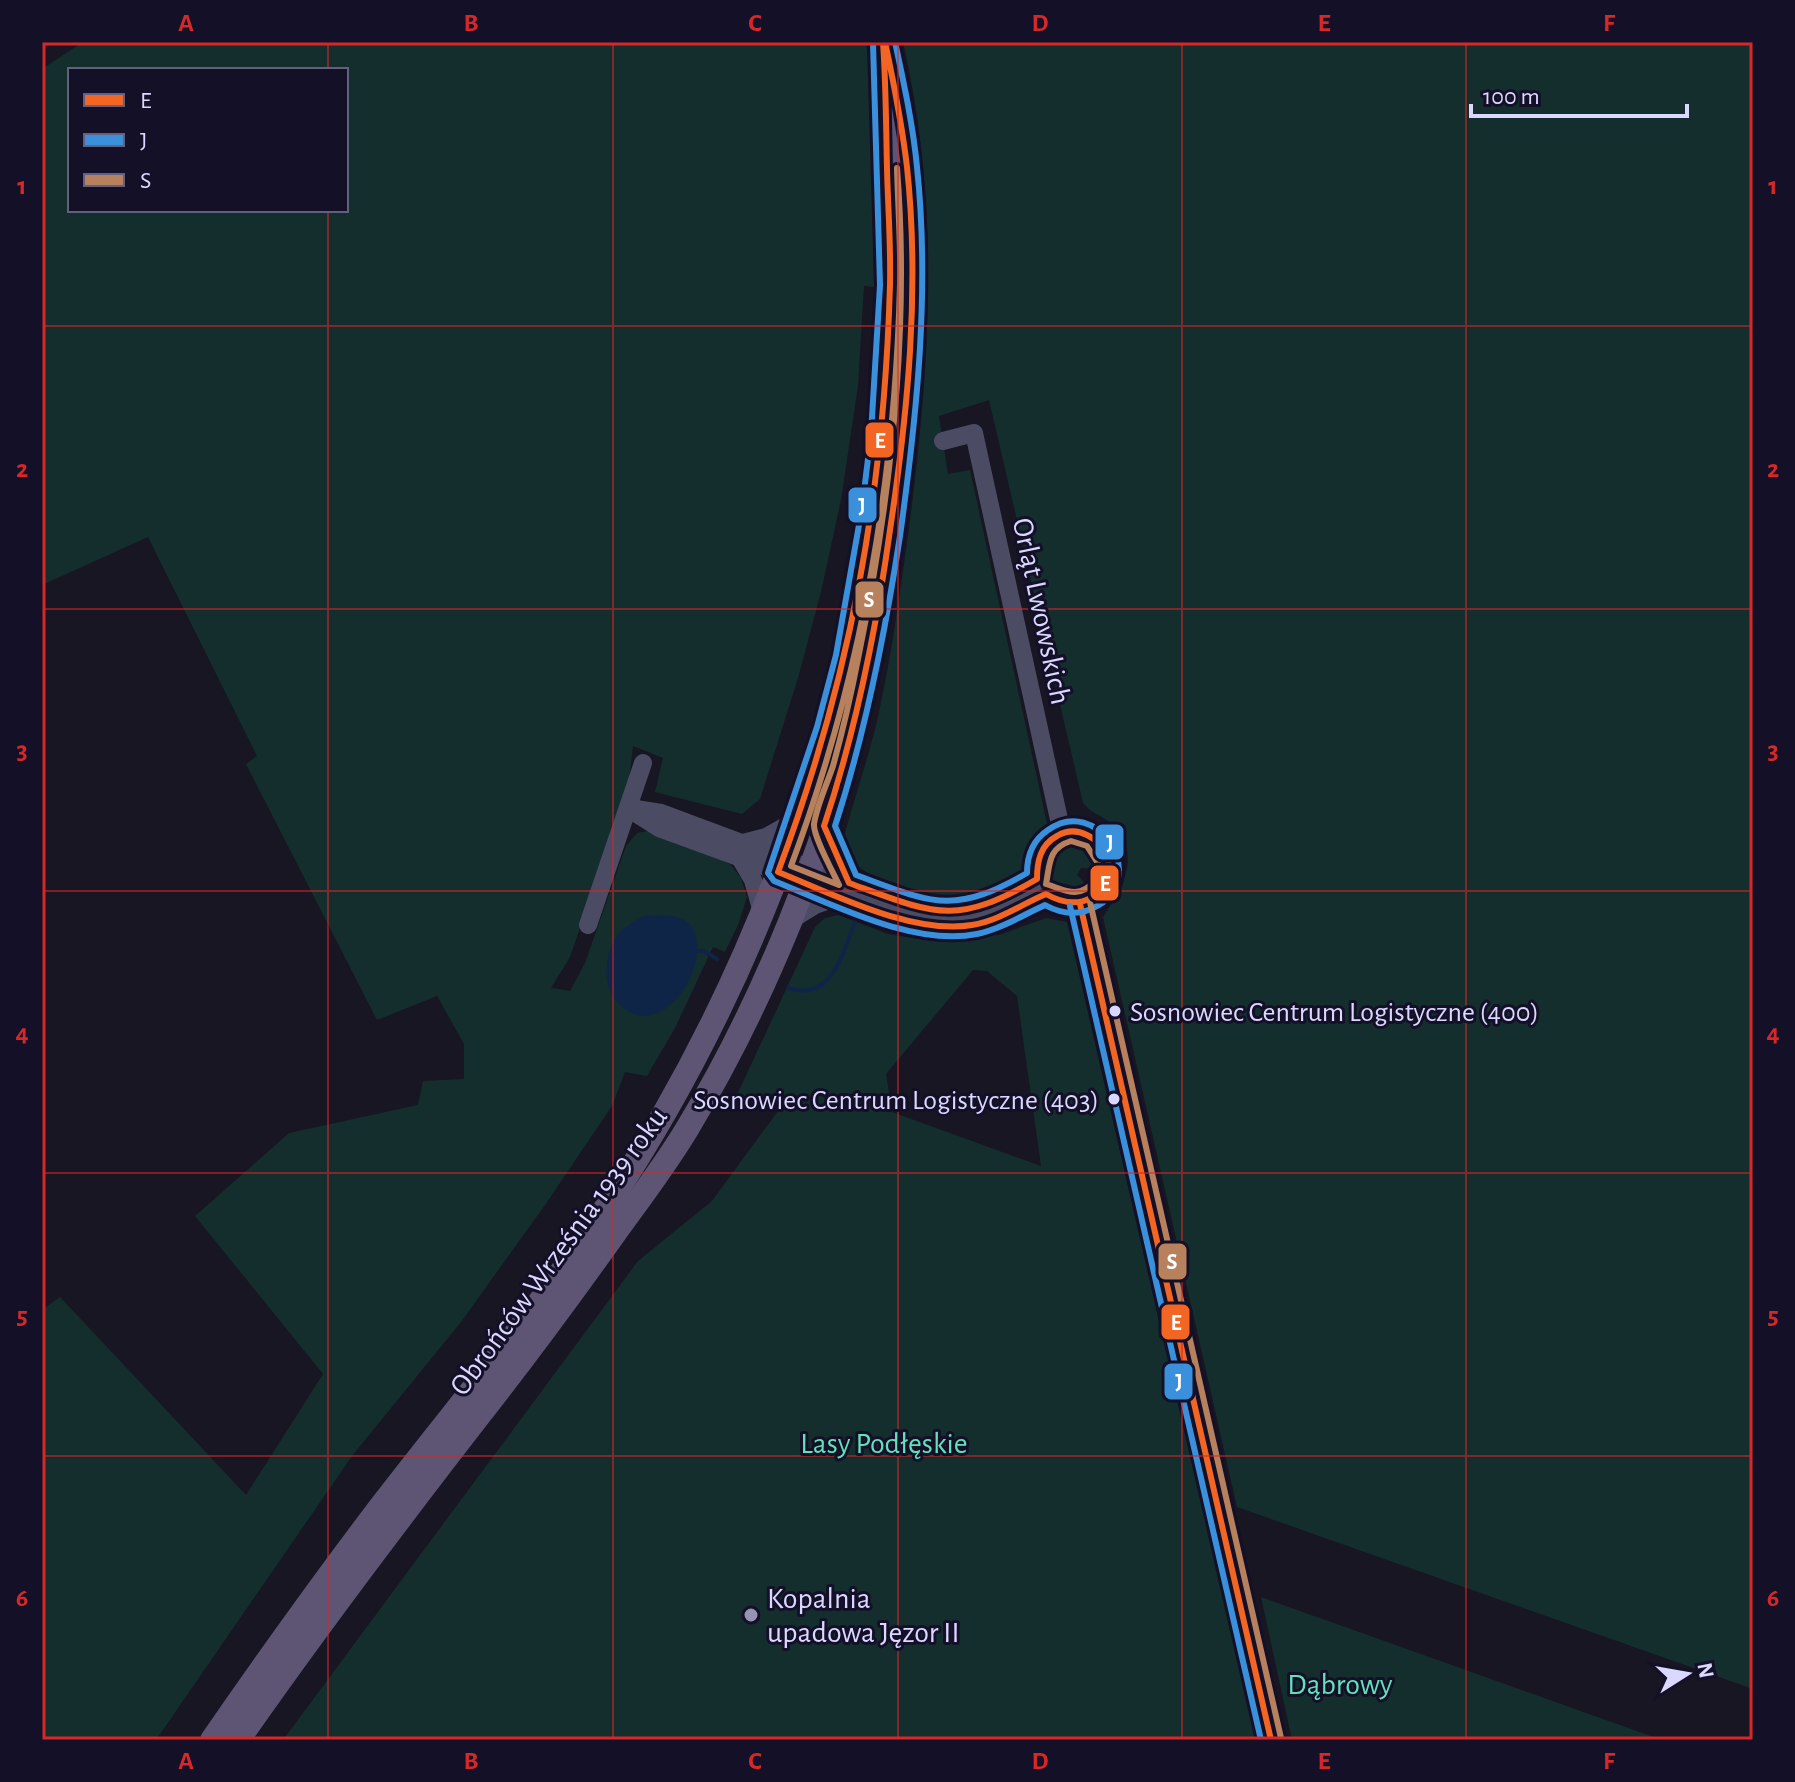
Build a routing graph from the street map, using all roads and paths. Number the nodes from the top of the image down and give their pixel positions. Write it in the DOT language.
graph roads {
  1 [pos="884,42"];
  2 [pos="943,441"];
  3 [pos="643,763"];
  4 [pos="629,809"];
  5 [pos="798,819"];
  6 [pos="824,826"];
  7 [pos="1062,833"];
  8 [pos="742,850"];
  9 [pos="781,866"];
  10 [pos="806,875"];
  11 [pos="1042,887"];
  12 [pos="846,889"];
  13 [pos="1080,904"];
  14 [pos="762,912"];
  15 [pos="789,921"];
  16 [pos="588,925"];
  17 [pos="212,1740"];
  18 [pos="238,1740"];
  19 [pos="1271,1740"];
  1 -- 5 [label="main road, Obrońców Września 1939 roku"];
  1 -- 6 [label="main road, Obrońców Września 1939 roku"];
  2 -- 7 [label="street, Orląt Lwowskich"];
  3 -- 4 [label="street"];
  4 -- 8 [label="street"];
  4 -- 16 [label="street"];
  5 -- 8 [label="street"];
  5 -- 9 [label="main road, Obrońców Września 1939 roku"];
  6 -- 10 [label="main road, Obrońców Września 1939 roku"];
  6 -- 12 [label="street"];
  7 -- 11 [label="street"];
  7 -- 13 [label="street"];
  8 -- 9 [label="street"];
  8 -- 14 [label="street"];
  9 -- 10 [label="street"];
  9 -- 14 [label="main road, Obrońców Września 1939 roku"];
  10 -- 12 [label="street"];
  10 -- 15 [label="main road, Obrońców Września 1939 roku"];
  11 -- 12 [label="street"];
  11 -- 13 [label="street"];
  12 -- 15 [label="street"];
  13 -- 19 [label="street"];
  14 -- 17 [label="main road, Obrońców Września 1939 roku"];
  15 -- 18 [label="main road, Obrońców Września 1939 roku"];
}
